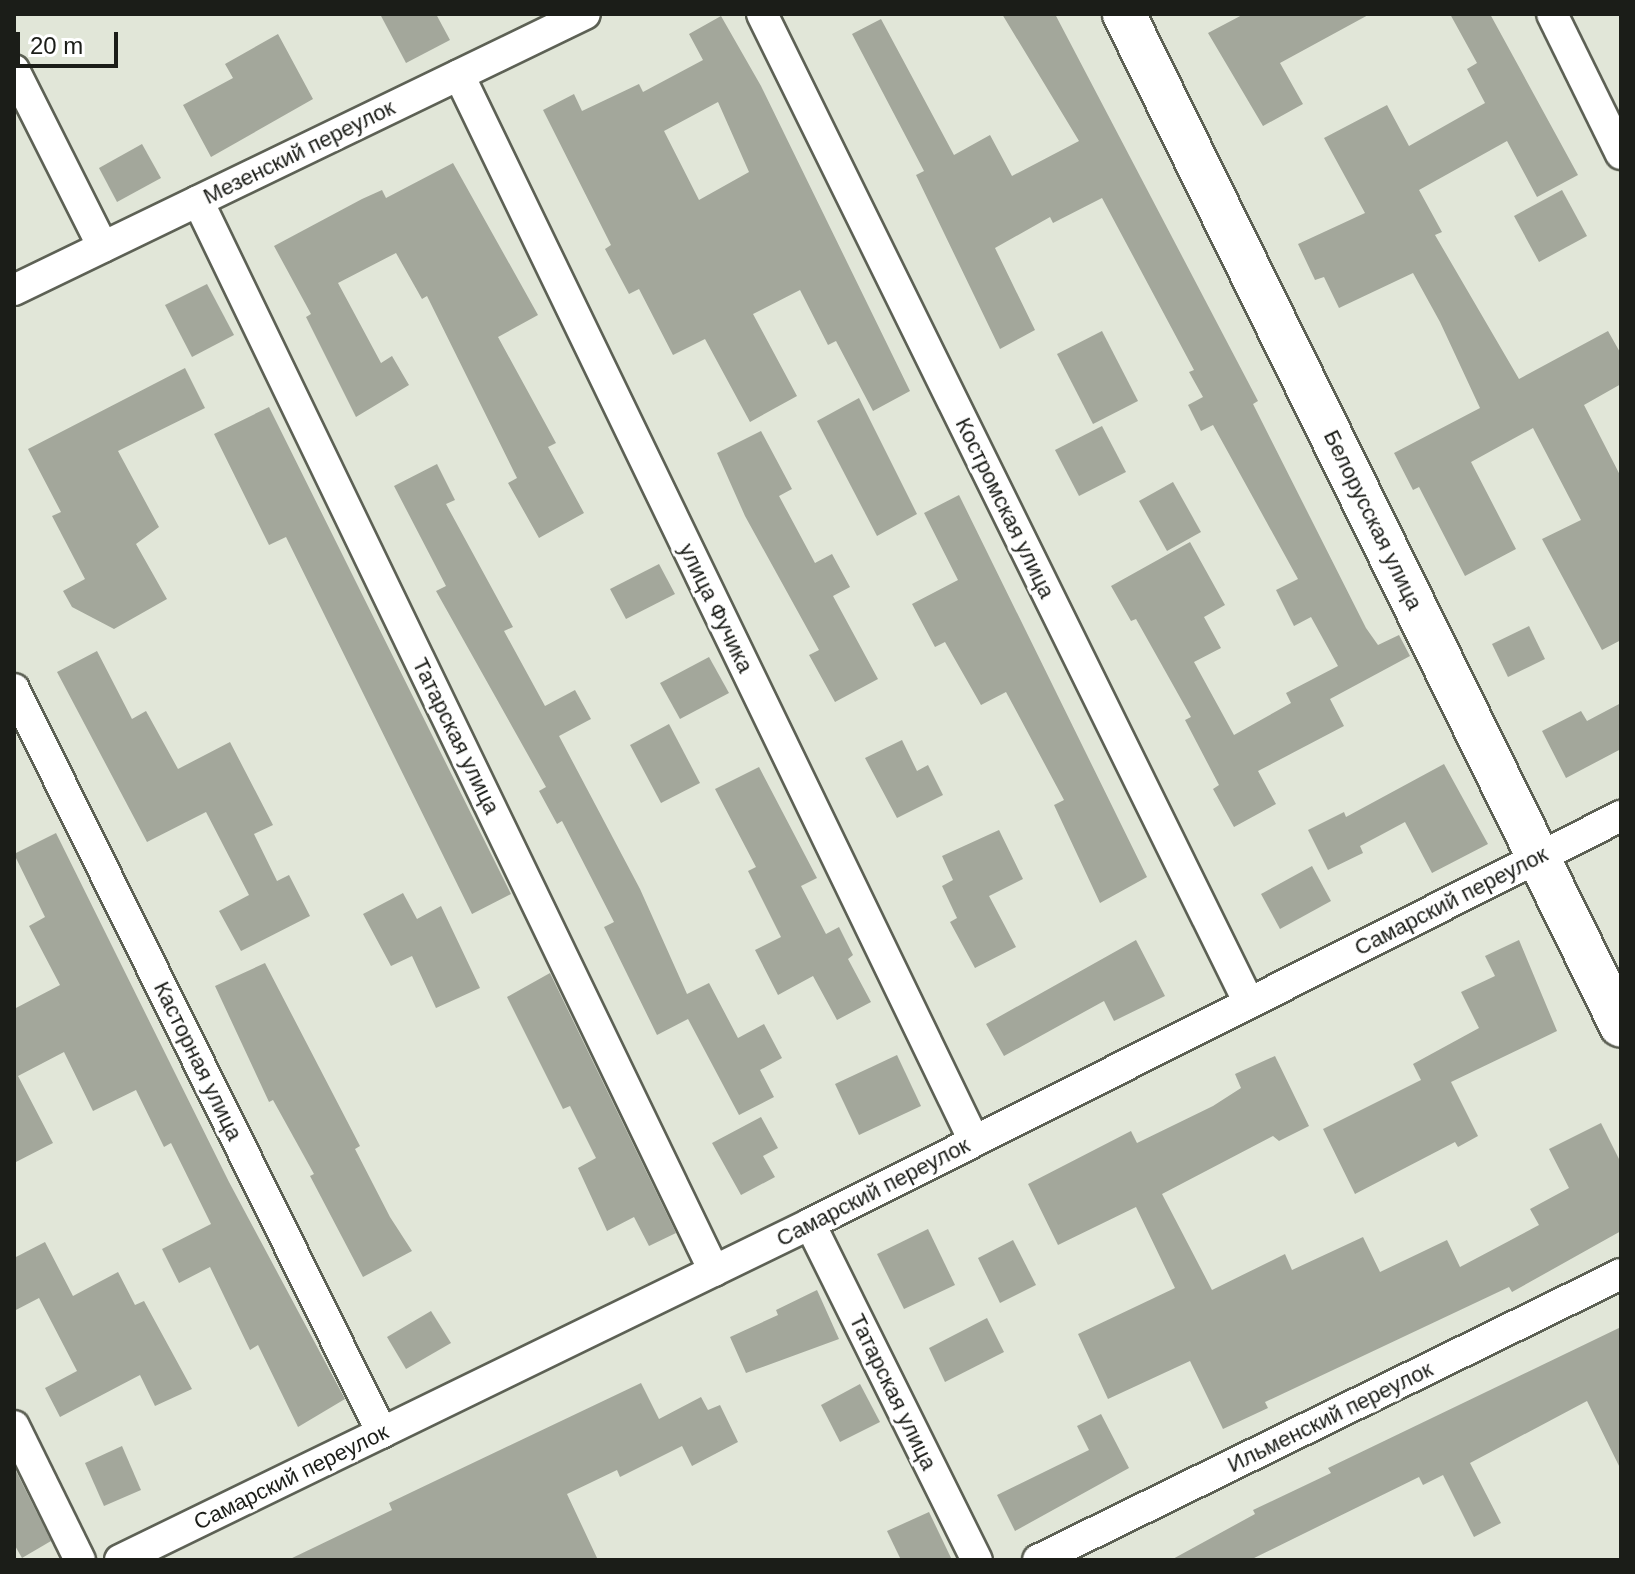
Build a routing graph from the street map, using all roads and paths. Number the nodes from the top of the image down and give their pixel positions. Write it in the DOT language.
graph roads {
  1 [pos="585,14"];
  2 [pos="762,14"];
  3 [pos="1124,14"];
  4 [pos="1552,14"];
  5 [pos="14,70"];
  6 [pos="459,75"];
  7 [pos="1621,154"];
  8 [pos="198,201"];
  9 [pos="103,247"];
  10 [pos="14,290"];
  11 [pos="14,689"];
  12 [pos="1621,816"];
  13 [pos="1538,857"];
  14 [pos="1249,1003"];
  15 [pos="1621,1026"];
  16 [pos="974,1141"];
  17 [pos="810,1224"];
  18 [pos="714,1271"];
  19 [pos="1621,1274"];
  20 [pos="14,1426"];
  21 [pos="382,1433"];
  22 [pos="80,1560"];
  23 [pos="120,1560"];
  24 [pos="977,1560"];
  25 [pos="1038,1560"];
  1 -- 6 [label="street, Мезенский переулок"];
  2 -- 14 [label="street, Костромская улица"];
  3 -- 13 [label="main road, Белорусская улица"];
  4 -- 7 [label="street"];
  5 -- 9 [label="street"];
  6 -- 8 [label="street, Мезенский переулок"];
  6 -- 16 [label="street, улица Фучика"];
  8 -- 9 [label="street, Мезенский переулок"];
  8 -- 18 [label="street, Татарская улица"];
  9 -- 10 [label="street, Мезенский переулок"];
  11 -- 21 [label="street, Касторная улица"];
  12 -- 13 [label="street, Самарский переулок"];
  13 -- 14 [label="street, Самарский переулок"];
  13 -- 15 [label="main road, Белорусская улица"];
  14 -- 16 [label="street, Самарский переулок"];
  16 -- 17 [label="street, Самарский переулок"];
  17 -- 18 [label="street, Самарский переулок"];
  17 -- 24 [label="street, Татарская улица"];
  18 -- 21 [label="street, Самарский переулок"];
  19 -- 25 [label="street, Ильменский переулок"];
  20 -- 22 [label="street"];
  21 -- 23 [label="street, Самарский переулок"];
}
